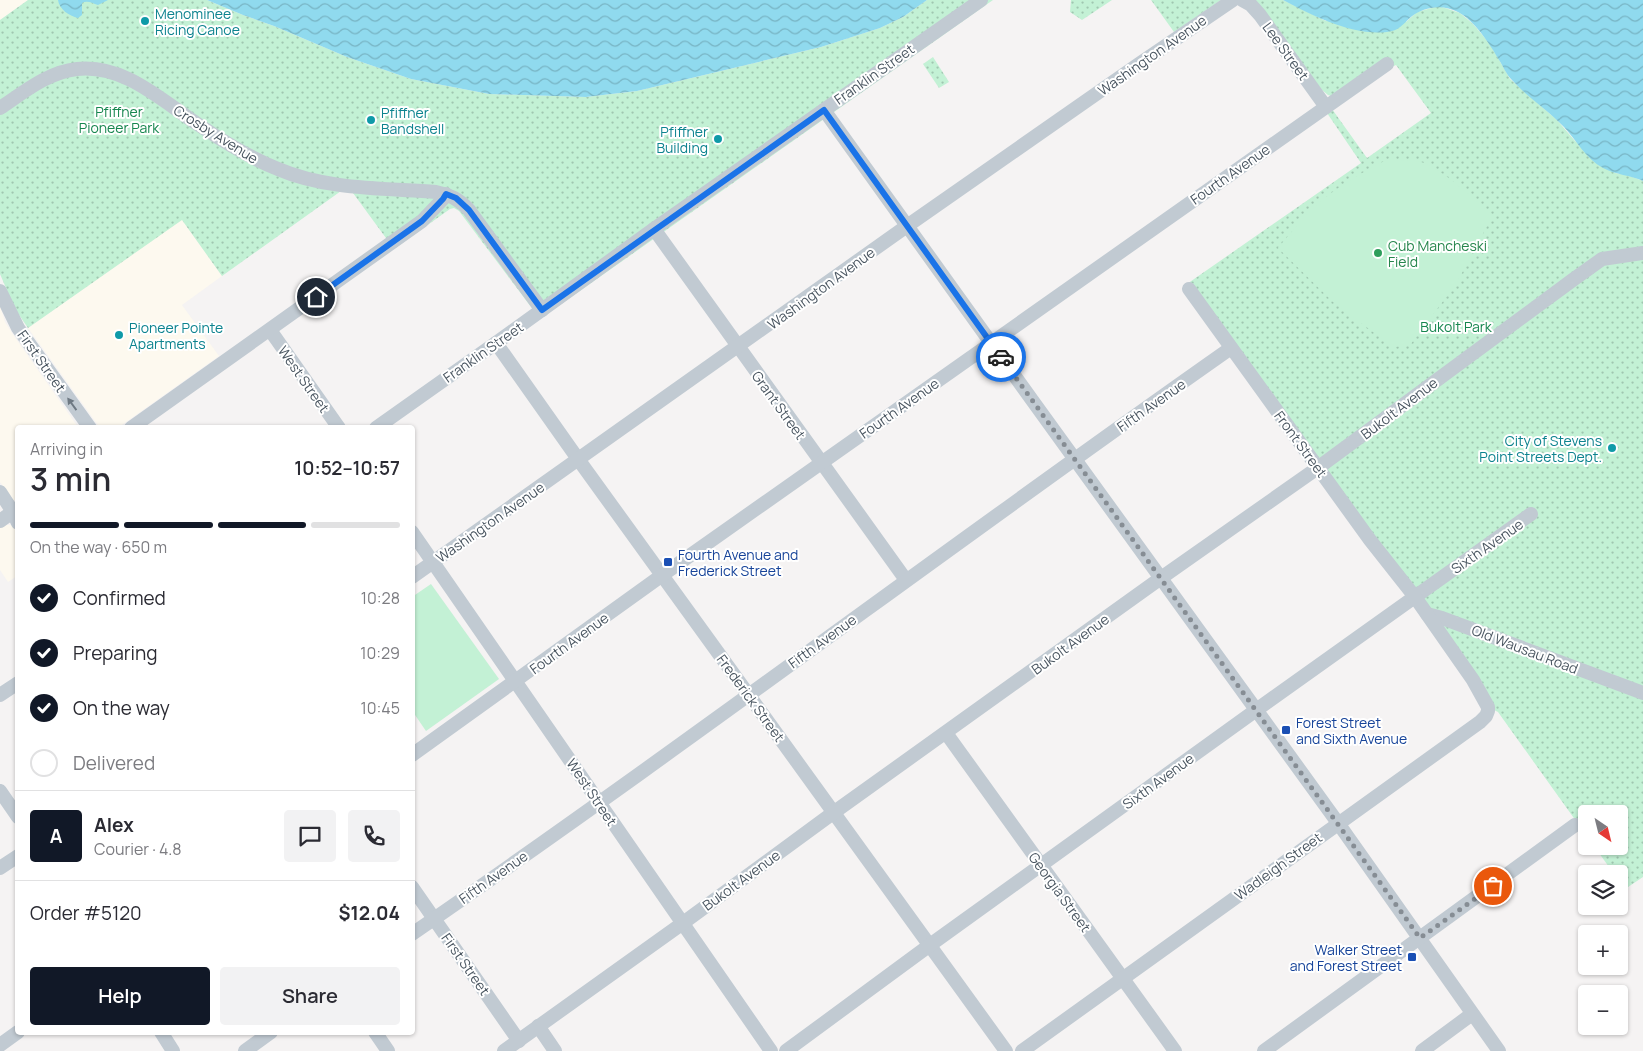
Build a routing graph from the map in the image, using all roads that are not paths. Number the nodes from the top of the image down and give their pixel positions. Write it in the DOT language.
graph roads {
  1 [pos="981,0"];
  2 [pos="1235,0"];
  3 [pos="1387,64"];
  4 [pos="1326,107"];
  5 [pos="0,108"];
  6 [pos="824,110"];
  7 [pos="446,194"];
  8 [pos="907,226"];
  9 [pos="654,229"];
  10 [pos="1643,253"];
  11 [pos="1189,289"];
  12 [pos="0,292"];
  13 [pos="542,310"];
  14 [pos="270,330"];
  15 [pos="496,343"];
  16 [pos="992,343"];
  17 [pos="738,347"];
  18 [pos="1231,348"];
  19 [pos="88,425"];
  20 [pos="135,425"];
  21 [pos="337,425"];
  22 [pos="380,425"];
  23 [pos="1075,458"];
  24 [pos="578,459"];
  25 [pos="821,463"];
  26 [pos="1319,467"];
  27 [pos="0,492"];
  28 [pos="15,513"];
  29 [pos="15,514"];
  30 [pos="1531,514"];
  31 [pos="0,521"];
  32 [pos="415,536"];
  33 [pos="433,562"];
  34 [pos="415,575"];
  35 [pos="662,576"];
  36 [pos="1161,578"];
  37 [pos="906,580"];
  38 [pos="1415,597"];
  39 [pos="1427,614"];
  40 [pos="516,682"];
  41 [pos="15,685"];
  42 [pos="1643,693"];
  43 [pos="749,694"];
  44 [pos="0,695"];
  45 [pos="1256,710"];
  46 [pos="946,733"];
  47 [pos="415,753"];
  48 [pos="0,791"];
  49 [pos="599,802"];
  50 [pos="15,813"];
  51 [pos="833,813"];
  52 [pos="1338,822"];
  53 [pos="1575,825"];
  54 [pos="15,858"];
  55 [pos="1041,866"];
  56 [pos="0,868"];
  57 [pos="415,891"];
  58 [pos="434,919"];
  59 [pos="683,923"];
  60 [pos="415,932"];
  61 [pos="1420,938"];
  62 [pos="930,945"];
  63 [pos="1122,979"];
  64 [pos="1472,1014"];
  65 [pos="538,1026"];
  66 [pos="15,1034"];
  67 [pos="163,1035"];
  68 [pos="267,1035"];
  69 [pos="377,1035"];
  70 [pos="519,1041"];
  71 [pos="0,1045"];
  72 [pos="173,1051"];
  73 [pos="245,1051"];
  74 [pos="388,1051"];
  75 [pos="504,1051"];
  76 [pos="555,1051"];
  77 [pos="771,1051"];
  78 [pos="786,1051"];
  79 [pos="1006,1051"];
  80 [pos="1022,1051"];
  81 [pos="1175,1051"];
  82 [pos="1264,1051"];
  83 [pos="1422,1051"];
  84 [pos="1499,1051"];
  1 -- 6 [label="street, Franklin Street"];
  2 -- 4 [label="street, Lee Street"];
  2 -- 8 [label="street, Washington Avenue"];
  3 -- 4 [label="street, Fourth Avenue"];
  4 -- 16 [label="street, Fourth Avenue"];
  5 -- 7 [label="street, Crosby Avenue"];
  6 -- 8 [label="street"];
  6 -- 9 [label="street, Franklin Street"];
  7 -- 13 [label="street, Crosby Avenue"];
  7 -- 14 [label="street"];
  8 -- 16 [label="street"];
  8 -- 17 [label="street, Washington Avenue"];
  9 -- 13 [label="street, Franklin Street"];
  9 -- 17 [label="street, Grant Street"];
  10 -- 26 [label="street, Bukolt Avenue"];
  11 -- 18 [label="street, Front Street"];
  19 -- 12 [label="street, First Street, one-way"];
  13 -- 15 [label="street, Franklin Street"];
  14 -- 20 [label="street"];
  14 -- 21 [label="street, West Street"];
  15 -- 22 [label="street, Franklin Street"];
  15 -- 24 [label="street, Frederick Street"];
  16 -- 23 [label="street"];
  16 -- 25 [label="street, Fourth Avenue"];
  17 -- 24 [label="street, Washington Avenue"];
  17 -- 25 [label="street, Grant Street"];
  18 -- 23 [label="street, Fifth Avenue"];
  18 -- 26 [label="street, Front Street"];
  23 -- 36 [label="street"];
  23 -- 37 [label="street, Fifth Avenue"];
  24 -- 33 [label="street, Washington Avenue"];
  24 -- 35 [label="street, Frederick Street"];
  25 -- 35 [label="street, Fourth Avenue"];
  25 -- 37 [label="street, Grant Street"];
  26 -- 36 [label="street, Bukolt Avenue"];
  26 -- 38 [label="street, Front Street"];
  27 -- 28 [label="street"];
  29 -- 31 [label="street"];
  30 -- 38 [label="street, Sixth Avenue"];
  32 -- 33 [label="street, West Street"];
  33 -- 34 [label="street, Washington Avenue"];
  33 -- 40 [label="street, West Street"];
  35 -- 40 [label="street, Fourth Avenue"];
  35 -- 43 [label="street, Frederick Street"];
  36 -- 45 [label="street"];
  36 -- 46 [label="street, Bukolt Avenue"];
  37 -- 43 [label="street, Fifth Avenue"];
  38 -- 39 [label="street"];
  38 -- 45 [label="street, Sixth Avenue"];
  39 -- 42 [label="street, Old Wausau Road"];
  39 -- 52 [label="street, Wadleigh Street"];
  40 -- 47 [label="street, Fourth Avenue"];
  40 -- 49 [label="street, West Street"];
  41 -- 44 [label="street"];
  43 -- 49 [label="street, Fifth Avenue"];
  43 -- 51 [label="street, Frederick Street"];
  45 -- 52 [label="street"];
  45 -- 55 [label="street, Sixth Avenue"];
  46 -- 51 [label="street, Bukolt Avenue"];
  46 -- 55 [label="street, Georgia Street"];
  48 -- 50 [label="street"];
  49 -- 58 [label="street, Fifth Avenue"];
  49 -- 59 [label="street, West Street"];
  51 -- 59 [label="street, Bukolt Avenue"];
  51 -- 62 [label="street, Frederick Street"];
  52 -- 61 [label="street"];
  52 -- 63 [label="street, Wadleigh Street"];
  53 -- 61 [label="street"];
  54 -- 56 [label="street"];
  55 -- 62 [label="street, Sixth Avenue"];
  55 -- 63 [label="street, Georgia Street"];
  57 -- 58 [label="street, First Street"];
  58 -- 60 [label="street, Fifth Avenue"];
  58 -- 70 [label="street, First Street"];
  59 -- 65 [label="street, Bukolt Avenue"];
  59 -- 77 [label="street, West Street"];
  61 -- 64 [label="street"];
  61 -- 82 [label="street"];
  62 -- 78 [label="street, Sixth Avenue"];
  62 -- 79 [label="street, Frederick Street"];
  63 -- 80 [label="street, Wadleigh Street"];
  63 -- 81 [label="street, Georgia Street"];
  64 -- 83 [label="street"];
  64 -- 84 [label="street"];
  65 -- 70 [label="street, Bukolt Avenue"];
  65 -- 76 [label="street"];
  66 -- 71 [label="street"];
  67 -- 72 [label="street"];
  68 -- 73 [label="street"];
  69 -- 74 [label="street"];
  70 -- 75 [label="street, Bukolt Avenue"];
}
